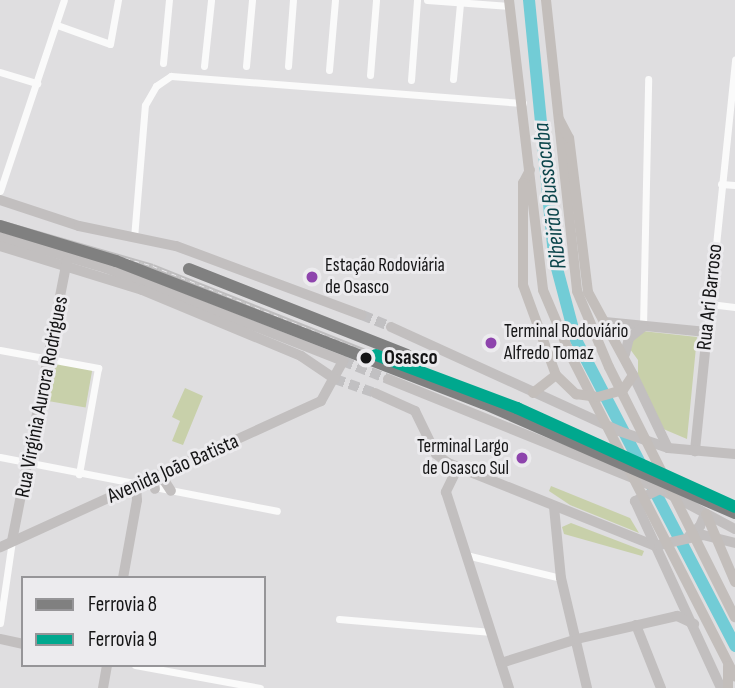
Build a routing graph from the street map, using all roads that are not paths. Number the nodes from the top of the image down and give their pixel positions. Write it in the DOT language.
graph roads {
  1 [pos="64,0"];
  2 [pos="118,0"];
  3 [pos="169,0"];
  4 [pos="211,0"];
  5 [pos="252,0"];
  6 [pos="293,0"];
  7 [pos="335,0"];
  8 [pos="376,0"];
  9 [pos="417,0"];
  10 [pos="427,0"];
  11 [pos="439,0"];
  12 [pos="548,2"];
  13 [pos="510,3"];
  14 [pos="460,4"];
  15 [pos="57,25"];
  16 [pos="735,59"];
  17 [pos="163,63"];
  18 [pos="204,66"];
  19 [pos="246,66"];
  20 [pos="288,66"];
  21 [pos="329,70"];
  22 [pos="0,72"];
  23 [pos="370,75"];
  24 [pos="734,75"];
  25 [pos="453,79"];
  26 [pos="648,79"];
  27 [pos="411,80"];
  28 [pos="37,83"];
  29 [pos="523,103"];
  30 [pos="558,117"];
  31 [pos="530,170"];
  32 [pos="721,184"];
  33 [pos="735,185"];
  34 [pos="0,191"];
  35 [pos="0,200"];
  36 [pos="0,237"];
  37 [pos="134,238"];
  38 [pos="0,246"];
  39 [pos="65,254"];
  40 [pos="68,266"];
  41 [pos="710,304"];
  42 [pos="735,306"];
  43 [pos="362,315"];
  44 [pos="605,322"];
  45 [pos="391,327"];
  46 [pos="643,327"];
  47 [pos="707,332"];
  48 [pos="0,350"];
  49 [pos="625,354"];
  50 [pos="49,358"];
  51 [pos="556,375"];
  52 [pos="634,375"];
  53 [pos="335,379"];
  54 [pos="388,379"];
  55 [pos="375,393"];
  56 [pos="533,393"];
  57 [pos="668,448"];
  58 [pos="695,451"];
  59 [pos="735,454"];
  60 [pos="0,457"];
  61 [pos="29,463"];
  62 [pos="458,467"];
  63 [pos="79,474"];
  64 [pos="157,476"];
  65 [pos="136,485"];
  66 [pos="655,488"];
  67 [pos="155,489"];
  68 [pos="171,491"];
  69 [pos="554,506"];
  70 [pos="277,511"];
  71 [pos="706,514"];
  72 [pos="735,529"];
  73 [pos="714,536"];
  74 [pos="682,539"];
  75 [pos="12,541"];
  76 [pos="735,543"];
  77 [pos="655,546"];
  78 [pos="0,547"];
  79 [pos="466,555"];
  80 [pos="123,576"];
  81 [pos="561,578"];
  82 [pos="735,582"];
  83 [pos="683,600"];
  84 [pos="677,616"];
  85 [pos="735,617"];
  86 [pos="339,619"];
  87 [pos="0,623"];
  88 [pos="694,624"];
  89 [pos="636,625"];
  90 [pos="491,632"];
  91 [pos="0,639"];
  92 [pos="577,639"];
  93 [pos="21,644"];
  94 [pos="728,660"];
  95 [pos="500,663"];
  96 [pos="107,667"];
  97 [pos="146,667"];
  98 [pos="735,677"];
  99 [pos="103,688"];
  100 [pos="260,688"];
  101 [pos="509,688"];
  102 [pos="587,688"];
  103 [pos="661,688"];
  104 [pos="721,688"];
  105 [pos="729,688"];
  1 -- 15 [label="street"];
  2 -- 15 [label="street"];
  3 -- 17 [label="street"];
  4 -- 18 [label="street"];
  5 -- 19 [label="street"];
  6 -- 20 [label="street"];
  7 -- 21 [label="street"];
  8 -- 23 [label="street"];
  9 -- 27 [label="street"];
  10 -- 11 [label="street"];
  11 -- 14 [label="street"];
  12 -- 30 [label="main road"];
  13 -- 14 [label="street"];
  13 -- 29 [label="main road"];
  14 -- 25 [label="street"];
  15 -- 28 [label="street"];
  16 -- 24 [label="street, Rua Ari Barroso"];
  22 -- 28 [label="street"];
  24 -- 32 [label="street, Rua Ari Barroso"];
  26 -- 46 [label="street"];
  28 -- 34 [label="street"];
  29 -- 31 [label="main road"];
  29 -- 37 [label="street"];
  30 -- 44 [label="main road"];
  30 -- 85 [label="main road"];
  31 -- 51 [label="main road"];
  31 -- 94 [label="main road"];
  32 -- 33 [label="street"];
  32 -- 41 [label="street, Rua Ari Barroso"];
  35 -- 37 [label="main road"];
  36 -- 39 [label="main road"];
  37 -- 43 [label="main road"];
  38 -- 40 [label="main road"];
  39 -- 40 [label="main road, Rua Virgínia Aurora Rodrigues"];
  39 -- 53 [label="main road, Avenida João Batista"];
  40 -- 50 [label="main road, Rua Virgínia Aurora Rodrigues"];
  40 -- 53 [label="main road"];
  41 -- 42 [label="street"];
  41 -- 47 [label="street, Rua Ari Barroso"];
  44 -- 46 [label="main road"];
  44 -- 49 [label="main road"];
  45 -- 56 [label="main road"];
  46 -- 47 [label="main road"];
  46 -- 49 [label="main road"];
  47 -- 58 [label="main road, Rua Ari Barroso"];
  48 -- 50 [label="street"];
  49 -- 52 [label="main road"];
  50 -- 61 [label="main road, Rua Virgínia Aurora Rodrigues"];
  50 -- 63 [label="street"];
  51 -- 52 [label="main road"];
  51 -- 56 [label="main road"];
  52 -- 57 [label="main road"];
  53 -- 64 [label="main road, Avenida João Batista"];
  54 -- 66 [label="main road"];
  55 -- 62 [label="main road"];
  56 -- 57 [label="main road"];
  57 -- 58 [label="main road"];
  58 -- 59 [label="main road"];
  60 -- 61 [label="street"];
  61 -- 63 [label="street"];
  61 -- 75 [label="main road, Rua Virgínia Aurora Rodrigues"];
  62 -- 69 [label="main road"];
  62 -- 79 [label="main road"];
  63 -- 65 [label="street"];
  64 -- 65 [label="main road, Avenida João Batista"];
  64 -- 67 [label="main road"];
  64 -- 68 [label="main road"];
  65 -- 67 [label="street"];
  65 -- 75 [label="main road, Avenida João Batista"];
  65 -- 80 [label="main road"];
  66 -- 71 [label="main road"];
  66 -- 77 [label="main road"];
  67 -- 68 [label="street"];
  68 -- 70 [label="street"];
  69 -- 77 [label="main road"];
  69 -- 81 [label="main road"];
  71 -- 72 [label="main road"];
  71 -- 73 [label="main road"];
  71 -- 74 [label="main road"];
  73 -- 74 [label="main road"];
  73 -- 76 [label="main road"];
  73 -- 82 [label="main road"];
  74 -- 77 [label="main road"];
  75 -- 78 [label="main road, Avenida João Batista"];
  75 -- 87 [label="street, Rua Virgínia Aurora Rodrigues"];
  77 -- 83 [label="main road"];
  79 -- 81 [label="street"];
  79 -- 90 [label="main road"];
  81 -- 92 [label="main road"];
  83 -- 84 [label="main road"];
  83 -- 88 [label="main road"];
  84 -- 88 [label="main road"];
  84 -- 89 [label="main road"];
  86 -- 90 [label="street"];
  88 -- 104 [label="main road"];
  89 -- 92 [label="main road"];
  89 -- 103 [label="main road"];
  90 -- 95 [label="main road"];
  91 -- 93 [label="main road"];
  92 -- 95 [label="main road"];
  92 -- 102 [label="main road"];
  94 -- 98 [label="main road"];
  94 -- 105 [label="main road"];
  95 -- 101 [label="main road"];
  96 -- 99 [label="main road"];
  97 -- 100 [label="street"];
}
